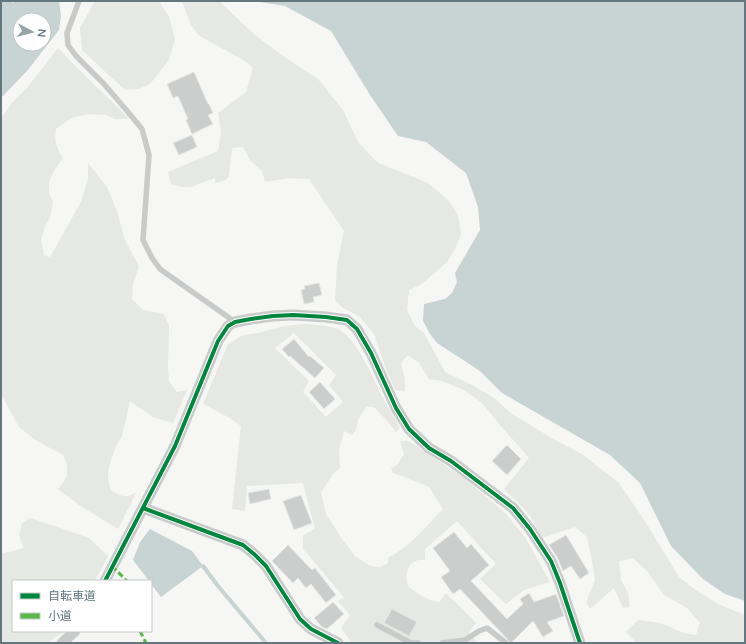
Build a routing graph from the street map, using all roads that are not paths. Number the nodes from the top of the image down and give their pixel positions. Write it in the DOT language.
graph roads {
  1 [pos="80,1"];
  2 [pos="235,322"];
  3 [pos="143,508"];
  4 [pos="106,580"];
  5 [pos="377,625"];
  6 [pos="74,632"];
  7 [pos="62,643"];
  8 [pos="338,643"];
  9 [pos="418,643"];
  10 [pos="442,643"];
  11 [pos="506,643"];
  12 [pos="580,643"];
  1 -- 2 [label="lane"];
  2 -- 3 [label="street"];
  2 -- 12 [label="street"];
  3 -- 4 [label="street"];
  3 -- 8 [label="street"];
  5 -- 9 [label="lane"];
  6 -- 7 [label="street"];
  10 -- 11 [label="lane"];
}
